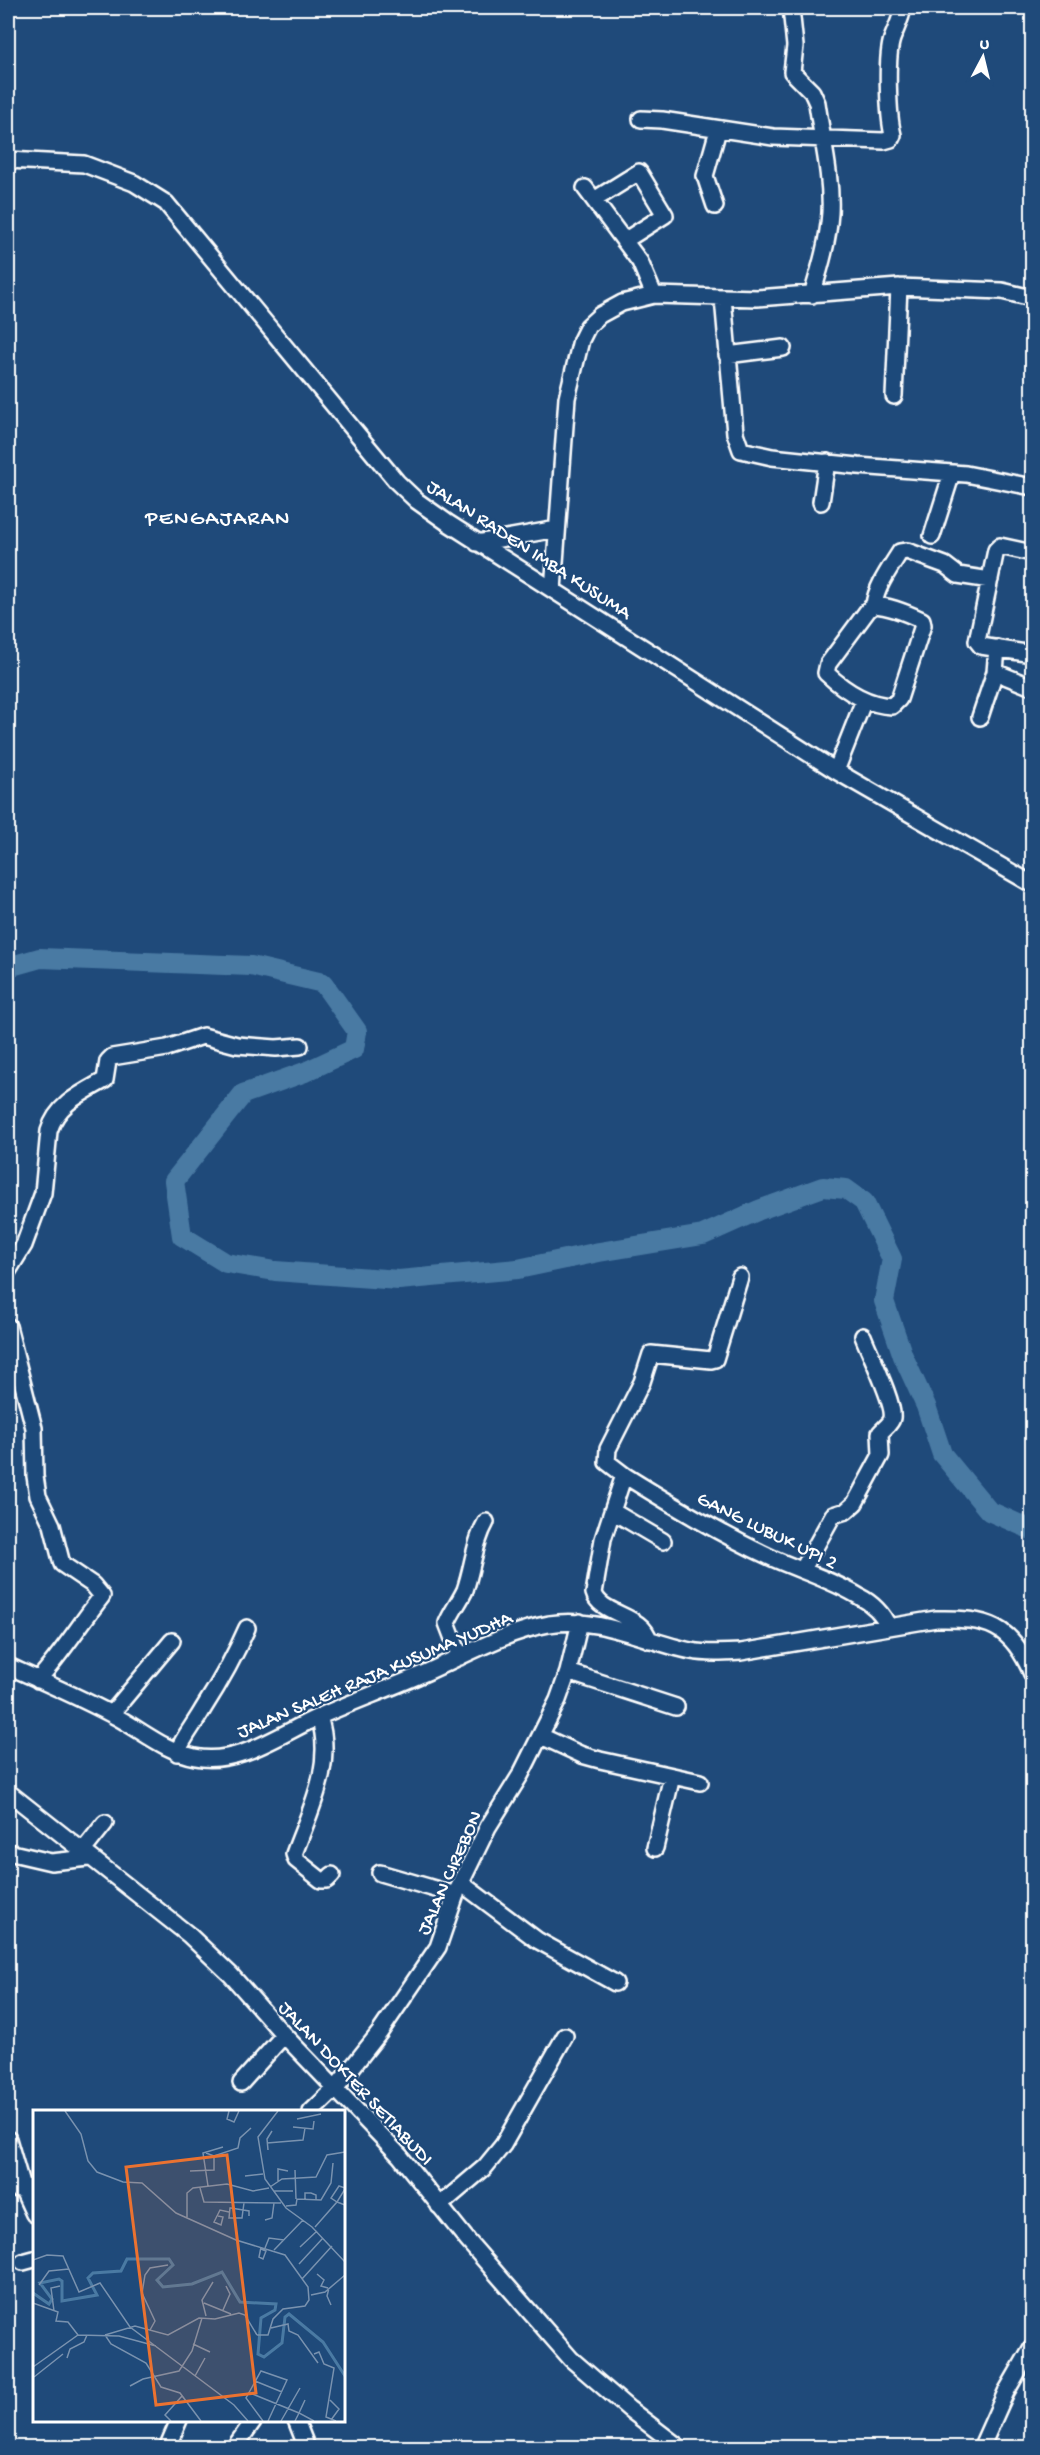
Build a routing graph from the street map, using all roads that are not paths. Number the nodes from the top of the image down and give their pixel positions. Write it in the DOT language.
graph roads {
  1 [pos="791,8"];
  2 [pos="903,8"];
  3 [pos="641,119"];
  4 [pos="718,130"];
  5 [pos="823,140"];
  6 [pos="8,160"];
  7 [pos="715,206"];
  8 [pos="624,242"];
  9 [pos="899,287"];
  10 [pos="654,295"];
  11 [pos="812,295"];
  12 [pos="1032,297"];
  13 [pos="723,298"];
  14 [pos="783,348"];
  15 [pos="727,355"];
  16 [pos="894,396"];
  17 [pos="827,462"];
  18 [pos="952,473"];
  19 [pos="1032,487"];
  20 [pos="821,502"];
  21 [pos="557,529"];
  22 [pos="932,536"];
  23 [pos="477,543"];
  24 [pos="1032,553"];
  25 [pos="990,580"];
  26 [pos="553,590"];
  27 [pos="874,605"];
  28 [pos="997,648"];
  29 [pos="1032,654"];
  30 [pos="995,672"];
  31 [pos="1032,687"];
  32 [pos="864,700"];
  33 [pos="981,717"];
  34 [pos="836,771"];
  35 [pos="1032,884"];
  36 [pos="300,1046"];
  37 [pos="8,1271"];
  38 [pos="740,1277"];
  39 [pos="8,1326"];
  40 [pos="863,1336"];
  41 [pos="624,1475"];
  42 [pos="612,1511"];
  43 [pos="486,1522"];
  44 [pos="663,1540"];
  45 [pos="803,1569"];
  46 [pos="580,1622"];
  47 [pos="888,1626"];
  48 [pos="247,1628"];
  49 [pos="650,1640"];
  50 [pos="172,1641"];
  51 [pos="460,1657"];
  52 [pos="8,1666"];
  53 [pos="568,1671"];
  54 [pos="1032,1674"];
  55 [pos="39,1680"];
  56 [pos="676,1707"];
  57 [pos="111,1714"];
  58 [pos="319,1717"];
  59 [pos="541,1736"];
  60 [pos="177,1753"];
  61 [pos="672,1776"];
  62 [pos="700,1782"];
  63 [pos="8,1792"];
  64 [pos="105,1823"];
  65 [pos="655,1848"];
  66 [pos="8,1852"];
  67 [pos="86,1855"];
  68 [pos="380,1873"];
  69 [pos="332,1875"];
  70 [pos="459,1889"];
  71 [pos="615,1983"];
  72 [pos="284,2035"];
  73 [pos="565,2036"];
  74 [pos="241,2083"];
  75 [pos="335,2089"];
  76 [pos="313,2110"];
  77 [pos="8,2139"];
  78 [pos="22,2188"];
  79 [pos="439,2206"];
  80 [pos="33,2212"];
  81 [pos="1032,2347"];
  82 [pos="179,2422"];
  83 [pos="253,2422"];
  84 [pos="296,2422"];
  85 [pos="167,2448"];
  86 [pos="234,2448"];
  87 [pos="307,2448"];
  88 [pos="680,2448"];
  89 [pos="981,2448"];
  1 -- 5 [label="street"];
  2 -- 5 [label="street"];
  3 -- 4 [label="street"];
  4 -- 5 [label="street"];
  4 -- 7 [label="street"];
  5 -- 11 [label="street"];
  6 -- 23 [label="street, JALAN RADEN IMBA KUSUMA"];
  8 -- 8 [label="street"];
  8 -- 10 [label="street"];
  9 -- 11 [label="street"];
  9 -- 12 [label="street"];
  9 -- 16 [label="street"];
  10 -- 13 [label="street"];
  10 -- 21 [label="street"];
  11 -- 13 [label="street"];
  13 -- 15 [label="street"];
  14 -- 15 [label="street"];
  15 -- 17 [label="street"];
  17 -- 18 [label="street"];
  17 -- 20 [label="street"];
  18 -- 19 [label="street"];
  18 -- 22 [label="street"];
  21 -- 23 [label="street"];
  21 -- 26 [label="street"];
  23 -- 26 [label="street, JALAN RADEN IMBA KUSUMA"];
  24 -- 25 [label="street"];
  25 -- 27 [label="street"];
  25 -- 28 [label="street"];
  26 -- 34 [label="street, JALAN RADEN IMBA KUSUMA"];
  27 -- 32 [label="street"];
  27 -- 32 [label="street"];
  28 -- 29 [label="street"];
  28 -- 30 [label="street"];
  30 -- 31 [label="street"];
  30 -- 33 [label="street"];
  32 -- 34 [label="street"];
  34 -- 35 [label="street, JALAN RADEN IMBA KUSUMA"];
  36 -- 37 [label="street"];
  38 -- 41 [label="street"];
  39 -- 55 [label="street"];
  40 -- 45 [label="street"];
  41 -- 42 [label="street"];
  41 -- 45 [label="street, GANG LUBUK UPI 2"];
  42 -- 44 [label="street"];
  42 -- 49 [label="street"];
  43 -- 51 [label="street"];
  45 -- 47 [label="street, GANG LUBUK UPI 2"];
  46 -- 49 [label="street, JALAN SALEH RAJA KUSUMA YUDHA"];
  46 -- 51 [label="street, JALAN SALEH RAJA KUSUMA YUDHA"];
  46 -- 53 [label="street, JALAN CIREBON"];
  47 -- 49 [label="street, JALAN SALEH RAJA KUSUMA YUDHA"];
  47 -- 54 [label="street, JALAN SALEH RAJA KUSUMA YUDHA"];
  48 -- 60 [label="street"];
  50 -- 57 [label="street"];
  51 -- 58 [label="street, JALAN SALEH RAJA KUSUMA YUDHA"];
  52 -- 55 [label="street, JALAN SALEH RAJA KUSUMA YUDHA"];
  53 -- 56 [label="street"];
  53 -- 59 [label="street, JALAN CIREBON"];
  55 -- 57 [label="street, JALAN SALEH RAJA KUSUMA YUDHA"];
  57 -- 60 [label="street, JALAN SALEH RAJA KUSUMA YUDHA"];
  58 -- 60 [label="street, JALAN SALEH RAJA KUSUMA YUDHA"];
  58 -- 69 [label="street"];
  59 -- 61 [label="street"];
  59 -- 70 [label="street, JALAN CIREBON"];
  61 -- 62 [label="street"];
  61 -- 65 [label="street"];
  63 -- 67 [label="street, JALAN DOKTER SETIABUDI"];
  64 -- 67 [label="street"];
  66 -- 67 [label="street"];
  67 -- 72 [label="street, JALAN DOKTER SETIABUDI"];
  68 -- 70 [label="street"];
  70 -- 71 [label="street"];
  70 -- 75 [label="street, JALAN CIREBON"];
  72 -- 74 [label="street"];
  72 -- 75 [label="street, JALAN DOKTER SETIABUDI"];
  73 -- 79 [label="street"];
  75 -- 76 [label="street, JALAN CIREBON"];
  75 -- 79 [label="street, JALAN DOKTER SETIABUDI"];
  77 -- 78 [label="street"];
  78 -- 80 [label="street"];
  79 -- 88 [label="street, JALAN DOKTER SETIABUDI"];
  81 -- 89 [label="street"];
  82 -- 85 [label="street"];
  83 -- 86 [label="street"];
  84 -- 87 [label="street"];
}
